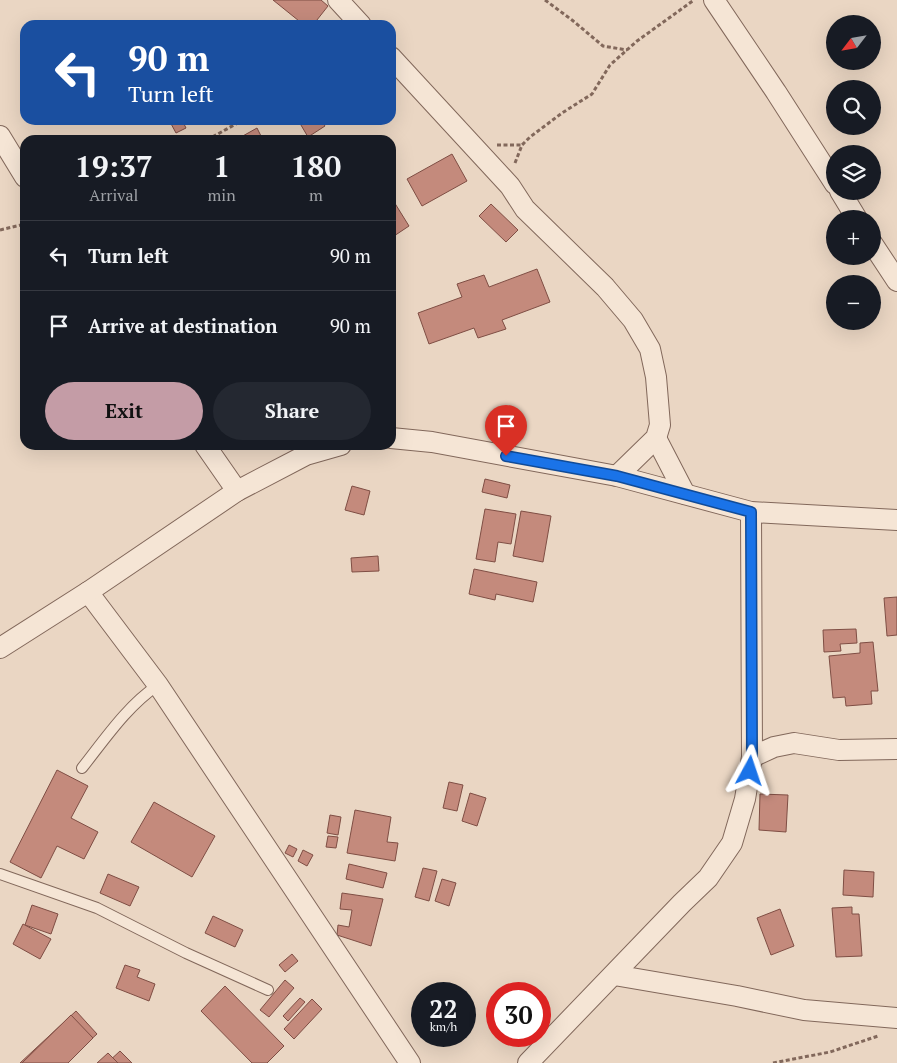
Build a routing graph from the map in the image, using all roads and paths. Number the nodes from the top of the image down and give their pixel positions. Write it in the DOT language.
graph roads {
  1 [pos="338,0"];
  2 [pos="545,0"];
  3 [pos="694,0"];
  4 [pos="714,0"];
  5 [pos="356,20"];
  6 [pos="628,50"];
  7 [pos="396,63"];
  8 [pos="234,125"];
  9 [pos="216,135"];
  10 [pos="0,136"];
  11 [pos="20,169"];
  12 [pos="826,170"];
  13 [pos="510,186"];
  14 [pos="20,225"];
  15 [pos="0,230"];
  16 [pos="881,257"];
  17 [pos="897,281"];
  18 [pos="396,438"];
  19 [pos="656,438"];
  20 [pos="208,450"];
  21 [pos="324,450"];
  22 [pos="617,476"];
  23 [pos="237,491"];
  24 [pos="685,494"];
  25 [pos="751,512"];
  26 [pos="897,520"];
  27 [pos="88,592"];
  28 [pos="0,648"];
  29 [pos="158,685"];
  30 [pos="897,749"];
  31 [pos="752,757"];
  32 [pos="82,768"];
  33 [pos="0,874"];
  34 [pos="614,975"];
  35 [pos="268,990"];
  36 [pos="897,1018"];
  37 [pos="883,1034"];
  38 [pos="410,1063"];
  39 [pos="528,1063"];
  40 [pos="773,1063"];
  1 -- 5 [label="street"];
  2 -- 6 [label="path"];
  3 -- 6 [label="path"];
  4 -- 12 [label="street"];
  6 -- 13 [label="path"];
  7 -- 13 [label="street"];
  8 -- 9 [label="path"];
  10 -- 11 [label="street"];
  13 -- 19 [label="street"];
  14 -- 15 [label="path"];
  16 -- 17 [label="street"];
  18 -- 22 [label="street"];
  19 -- 22 [label="street"];
  19 -- 24 [label="street"];
  20 -- 23 [label="street"];
  21 -- 23 [label="street"];
  22 -- 24 [label="street"];
  23 -- 27 [label="street"];
  24 -- 25 [label="street"];
  25 -- 26 [label="street"];
  25 -- 31 [label="street"];
  27 -- 28 [label="street"];
  27 -- 29 [label="street"];
  29 -- 32 [label="lane"];
  29 -- 38 [label="street"];
  30 -- 31 [label="street"];
  31 -- 34 [label="street"];
  33 -- 35 [label="lane"];
  34 -- 36 [label="street"];
  34 -- 39 [label="street"];
  37 -- 40 [label="path"];
}
